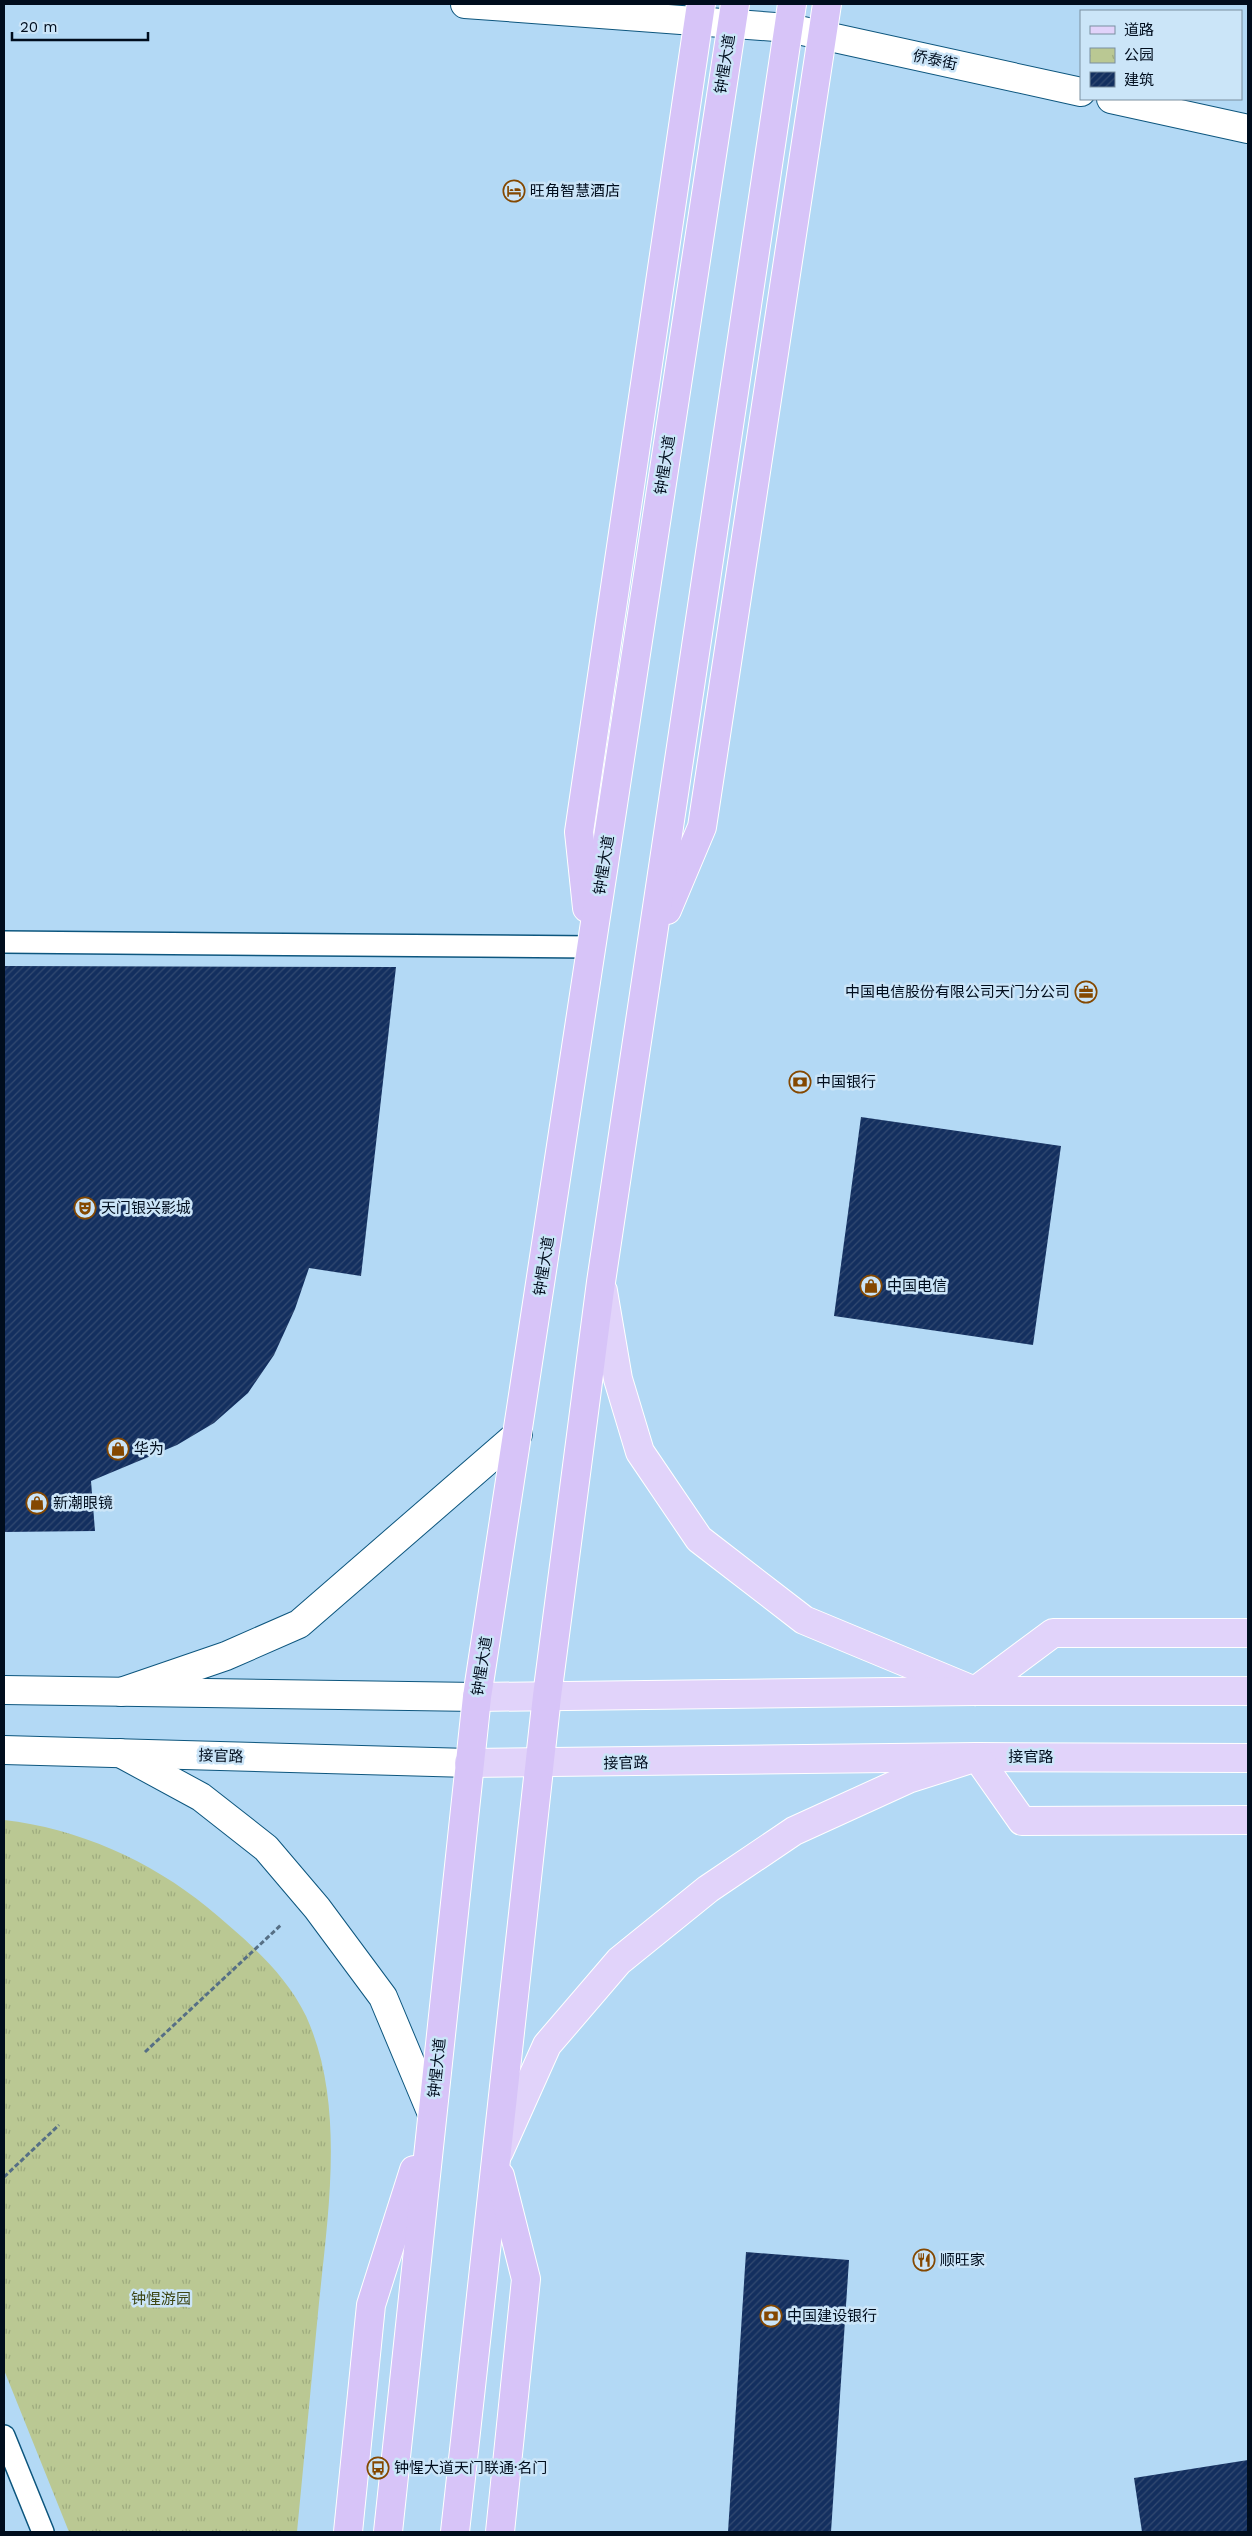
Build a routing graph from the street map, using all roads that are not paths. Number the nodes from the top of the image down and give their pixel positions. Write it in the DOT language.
graph roads {
  1 [pos="465,4"];
  2 [pos="827,4"];
  3 [pos="700,12"];
  4 [pos="733,13"];
  5 [pos="791,16"];
  6 [pos="822,35"];
  7 [pos="1080,92"];
  8 [pos="1116,100"];
  9 [pos="1248,129"];
  10 [pos="4,942"];
  11 [pos="592,947"];
  12 [pos="650,951"];
  13 [pos="601,1282"];
  14 [pos="518,1434"];
  15 [pos="1248,1633"];
  16 [pos="4,1690"];
  17 [pos="975,1691"];
  18 [pos="1248,1691"];
  19 [pos="121,1692"];
  20 [pos="547,1696"];
  21 [pos="478,1697"];
  22 [pos="4,1750"];
  23 [pos="120,1754"];
  24 [pos="977,1757"];
  25 [pos="1248,1758"];
  26 [pos="469,1763"];
  27 [pos="540,1764"];
  28 [pos="1248,1820"];
  29 [pos="432,2114"];
  30 [pos="496,2158"];
  31 [pos="4,2436"];
  32 [pos="43,2532"];
  33 [pos="348,2532"];
  34 [pos="388,2532"];
  35 [pos="455,2532"];
  36 [pos="500,2532"];
  1 -- 3 [label="main road, 侨泰街"];
  2 -- 6 [label="highway"];
  3 -- 4 [label="main road, 侨泰街"];
  3 -- 11 [label="highway"];
  4 -- 5 [label="main road, 侨泰街"];
  4 -- 11 [label="highway, 钟惺大道"];
  5 -- 6 [label="main road, 侨泰街"];
  5 -- 12 [label="highway"];
  6 -- 7 [label="main road, 侨泰街"];
  6 -- 12 [label="highway"];
  8 -- 9 [label="main road"];
  10 -- 11 [label="lane"];
  11 -- 14 [label="highway, 钟惺大道"];
  12 -- 13 [label="highway"];
  13 -- 17 [label="main road"];
  13 -- 20 [label="highway"];
  14 -- 19 [label="main road"];
  14 -- 21 [label="highway, 钟惺大道"];
  15 -- 17 [label="main road"];
  16 -- 19 [label="main road"];
  17 -- 18 [label="main road"];
  17 -- 20 [label="main road"];
  19 -- 21 [label="main road"];
  20 -- 21 [label="main road"];
  20 -- 27 [label="highway"];
  21 -- 26 [label="highway, 钟惺大道"];
  22 -- 23 [label="main road, 接官路"];
  23 -- 26 [label="main road, 接官路"];
  23 -- 29 [label="main road"];
  24 -- 25 [label="main road, 接官路"];
  24 -- 27 [label="main road, 接官路"];
  24 -- 28 [label="main road"];
  24 -- 30 [label="main road"];
  26 -- 27 [label="main road, 接官路"];
  26 -- 29 [label="highway, 钟惺大道"];
  27 -- 30 [label="highway"];
  29 -- 33 [label="highway"];
  29 -- 34 [label="highway, 钟惺大道"];
  30 -- 35 [label="highway"];
  30 -- 36 [label="highway"];
  31 -- 32 [label="lane"];
}
